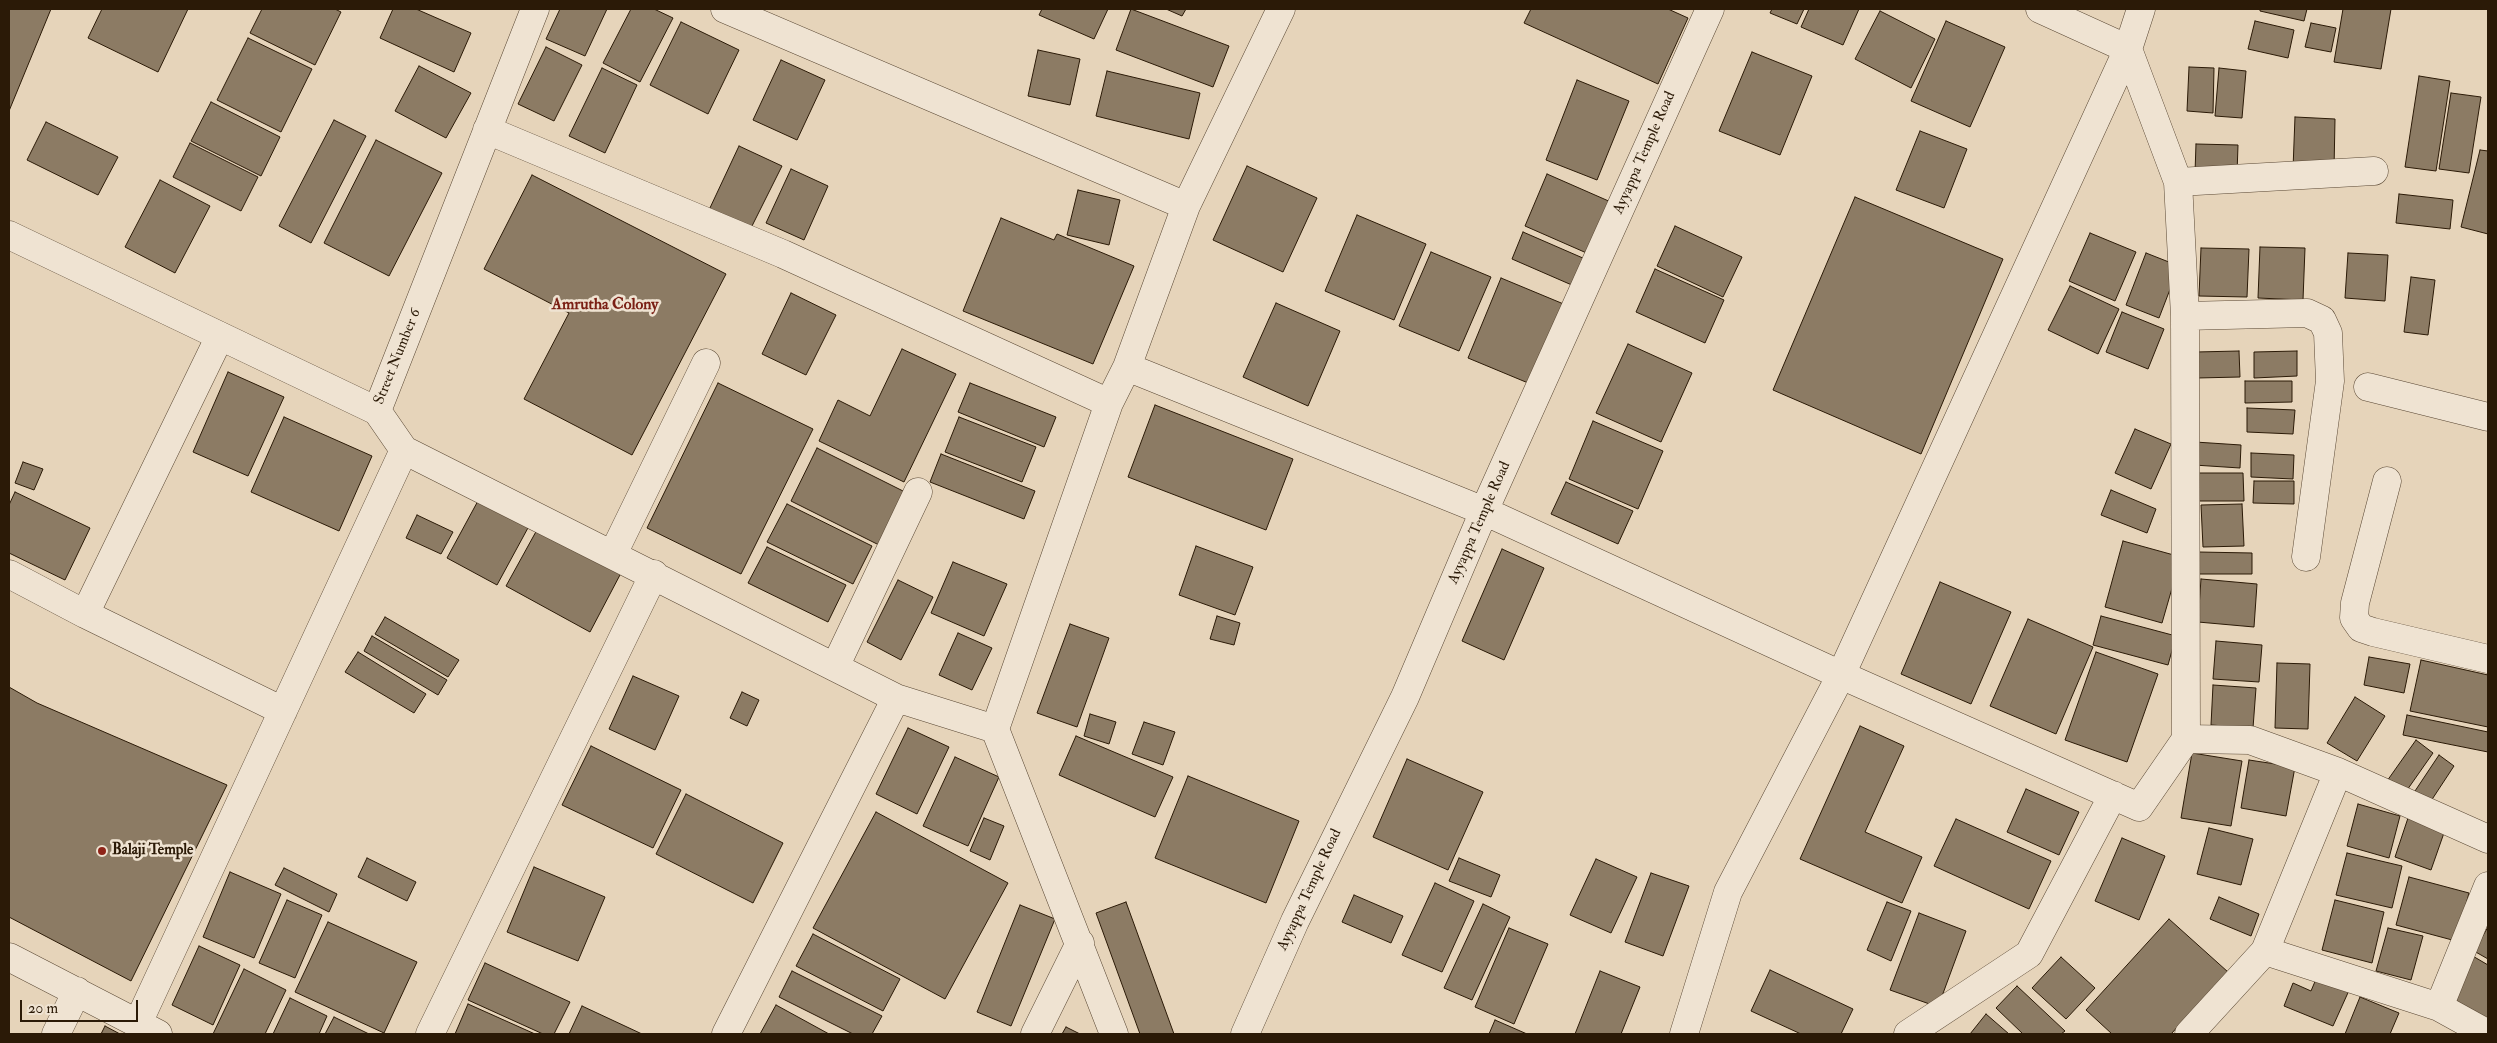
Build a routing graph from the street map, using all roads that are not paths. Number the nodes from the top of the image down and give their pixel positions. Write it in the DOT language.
graph roads {
  1 [pos="535,9"];
  2 [pos="725,9"];
  3 [pos="1281,9"];
  4 [pos="1710,9"];
  5 [pos="2040,9"];
  6 [pos="2141,9"];
  7 [pos="2128,49"];
  8 [pos="487,130"];
  9 [pos="2374,171"];
  10 [pos="2178,182"];
  11 [pos="1186,206"];
  12 [pos="9,235"];
  13 [pos="2185,316"];
  14 [pos="220,336"];
  15 [pos="706,363"];
  16 [pos="1127,367"];
  17 [pos="2368,387"];
  18 [pos="1110,403"];
  19 [pos="378,411"];
  20 [pos="2488,417"];
  21 [pos="404,450"];
  22 [pos="2387,481"];
  23 [pos="918,492"];
  24 [pos="1484,511"];
  25 [pos="613,554"];
  26 [pos="2306,557"];
  27 [pos="9,574"];
  28 [pos="654,574"];
  29 [pos="85,614"];
  30 [pos="2488,658"];
  31 [pos="835,667"];
  32 [pos="1841,674"];
  33 [pos="896,698"];
  34 [pos="283,712"];
  35 [pos="996,729"];
  36 [pos="2186,739"];
  37 [pos="2338,772"];
  38 [pos="2113,796"];
  39 [pos="2488,839"];
  40 [pos="2488,886"];
  41 [pos="1080,942"];
  42 [pos="2265,951"];
  43 [pos="9,957"];
  44 [pos="77,990"];
  45 [pos="2439,1007"];
  46 [pos="148,1029"];
  47 [pos="56,1034"];
  48 [pos="430,1034"];
  49 [pos="726,1034"];
  50 [pos="1035,1034"];
  51 [pos="1114,1034"];
  52 [pos="1245,1034"];
  53 [pos="1684,1034"];
  54 [pos="1908,1034"];
  55 [pos="2189,1034"];
  56 [pos="2488,1034"];
  1 -- 8 [label="street, Street Number 6"];
  2 -- 11 [label="street"];
  3 -- 11 [label="street"];
  4 -- 24 [label="street, Ayyappa Temple Road"];
  5 -- 7 [label="street"];
  6 -- 7 [label="street"];
  7 -- 10 [label="street"];
  7 -- 32 [label="street"];
  8 -- 18 [label="street"];
  8 -- 19 [label="street, Street Number 6"];
  9 -- 10 [label="street"];
  10 -- 13 [label="street"];
  11 -- 16 [label="street"];
  12 -- 14 [label="street, Street Number 6"];
  13 -- 26 [label="street"];
  13 -- 36 [label="street"];
  14 -- 19 [label="street, Street Number 6"];
  14 -- 29 [label="street"];
  15 -- 25 [label="street"];
  16 -- 18 [label="street"];
  16 -- 24 [label="street"];
  17 -- 20 [label="street"];
  18 -- 35 [label="street"];
  19 -- 21 [label="street"];
  21 -- 25 [label="street"];
  21 -- 34 [label="street"];
  22 -- 30 [label="street"];
  23 -- 31 [label="street"];
  24 -- 32 [label="street"];
  24 -- 52 [label="street, Ayyappa Temple Road"];
  25 -- 28 [label="street"];
  27 -- 29 [label="street"];
  28 -- 31 [label="street"];
  28 -- 48 [label="street"];
  29 -- 34 [label="street"];
  31 -- 33 [label="street"];
  32 -- 38 [label="street"];
  32 -- 53 [label="street"];
  33 -- 35 [label="street"];
  33 -- 49 [label="street"];
  34 -- 46 [label="street"];
  35 -- 41 [label="street"];
  36 -- 37 [label="street"];
  36 -- 38 [label="street"];
  37 -- 39 [label="street"];
  37 -- 42 [label="street"];
  38 -- 54 [label="street"];
  40 -- 45 [label="street"];
  41 -- 50 [label="street"];
  41 -- 51 [label="street"];
  42 -- 45 [label="street"];
  42 -- 55 [label="street"];
  43 -- 44 [label="street"];
  44 -- 46 [label="street"];
  44 -- 47 [label="street"];
  45 -- 56 [label="street"];
}
